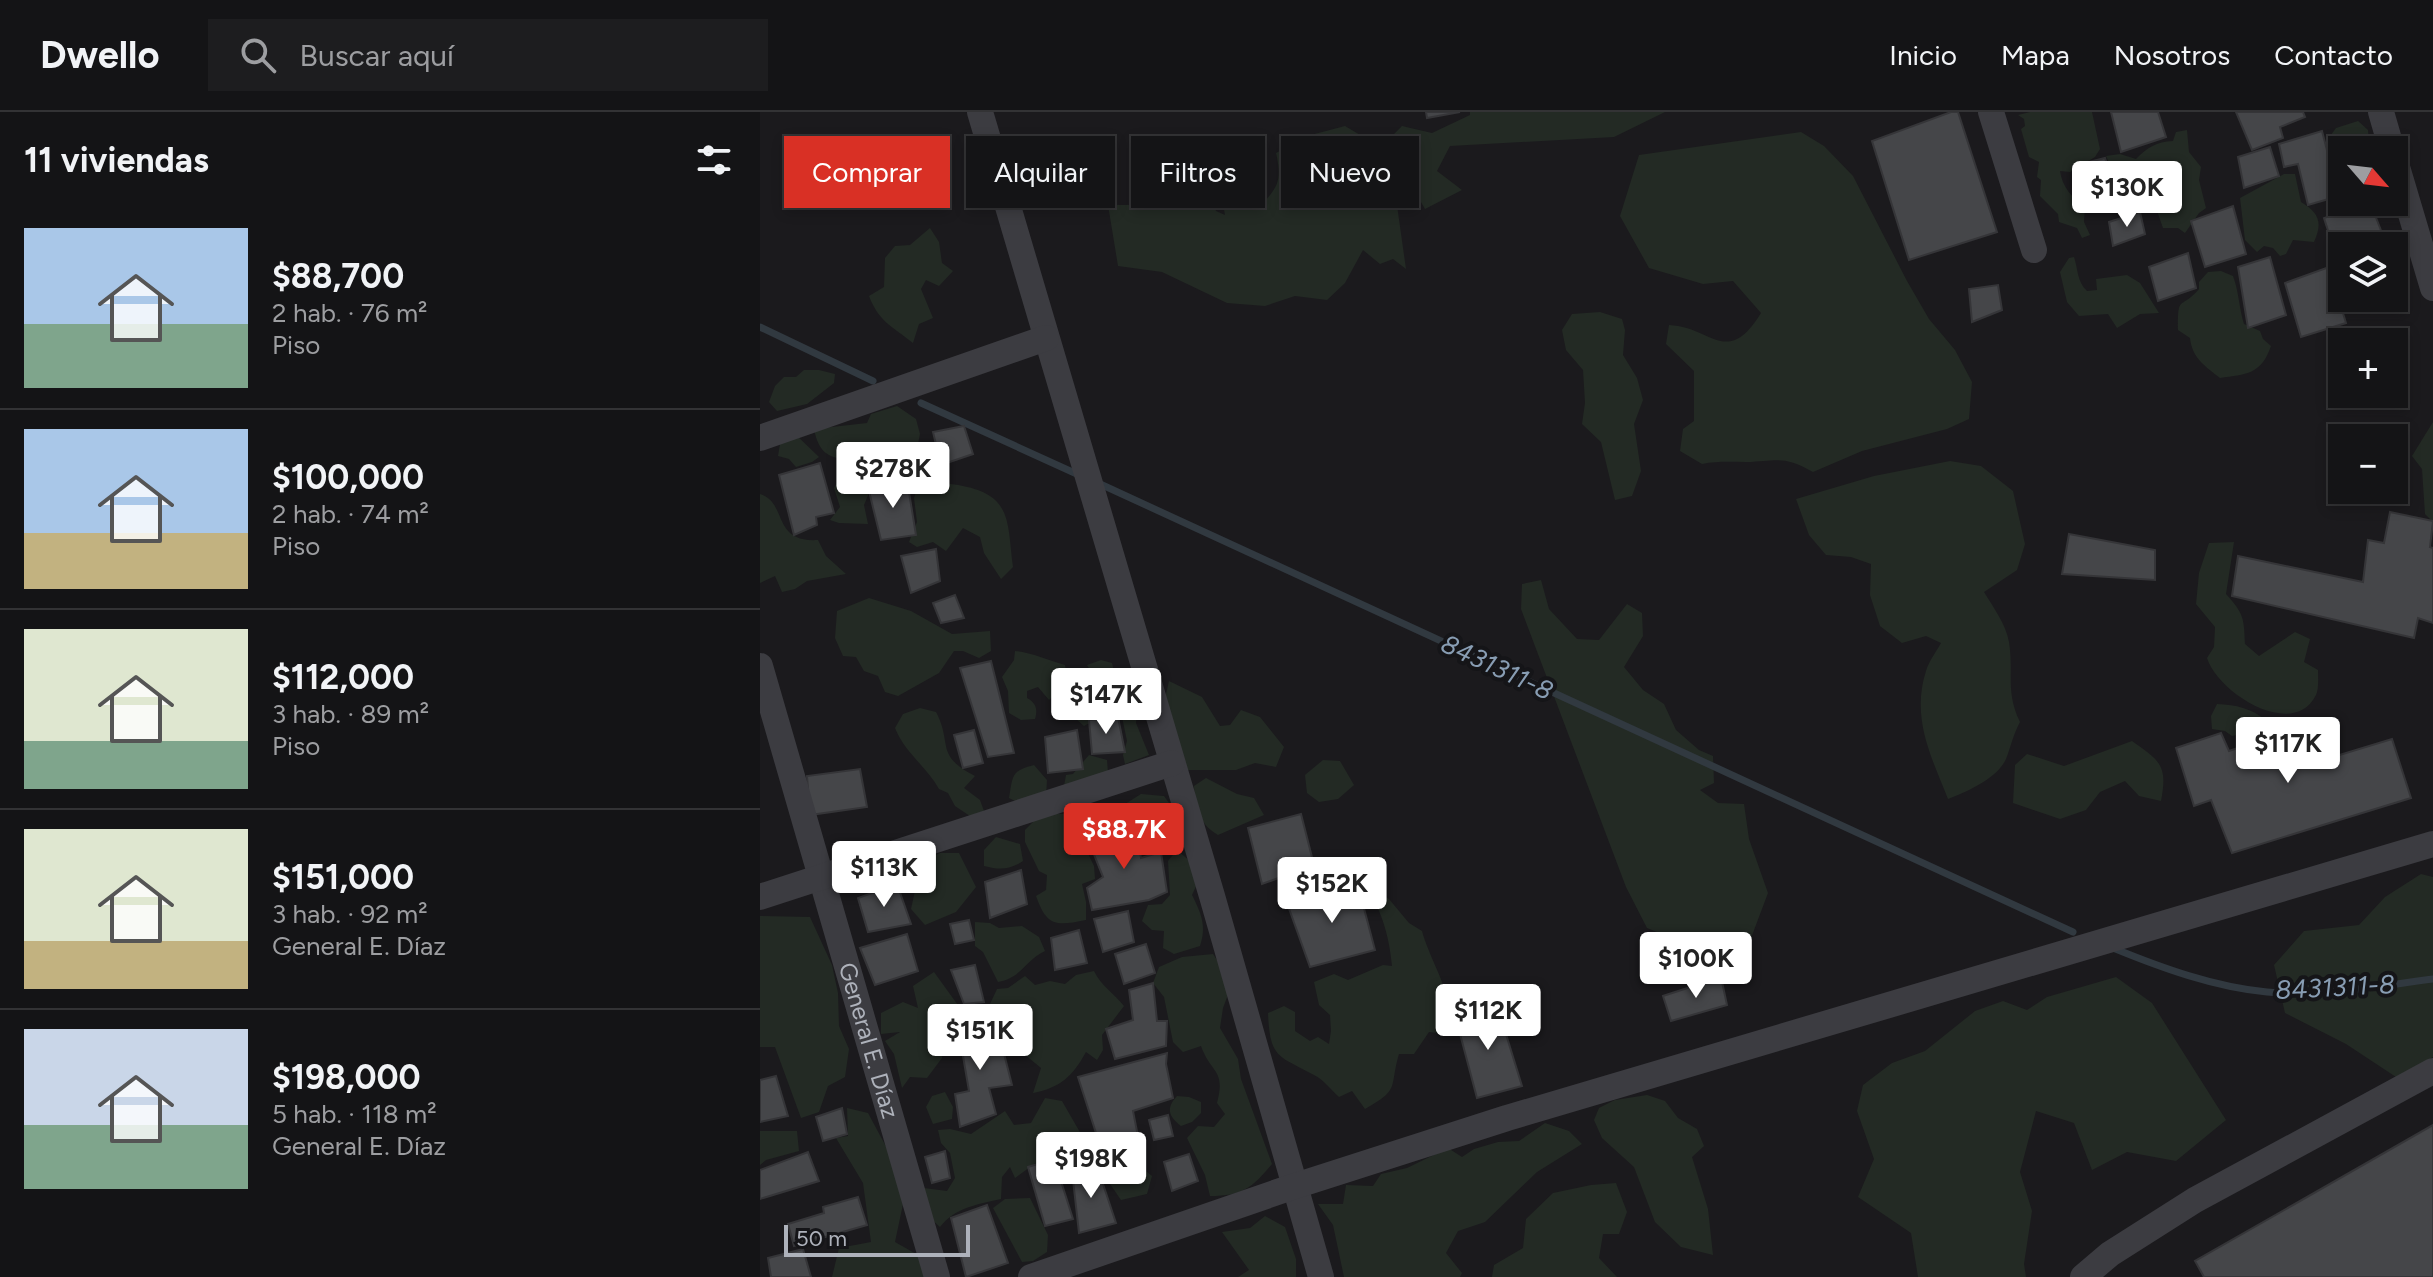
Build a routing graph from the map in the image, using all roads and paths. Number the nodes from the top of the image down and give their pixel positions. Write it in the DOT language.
graph roads {
  1 [pos="980,112"];
  2 [pos="1991,112"];
  3 [pos="2381,112"];
  4 [pos="2388,136"];
  5 [pos="2408,204"];
  6 [pos="2034,250"];
  7 [pos="2433,288"];
  8 [pos="1046,338"];
  9 [pos="760,438"];
  10 [pos="760,666"];
  11 [pos="1172,763"];
  12 [pos="2433,844"];
  13 [pos="822,875"];
  14 [pos="760,897"];
  15 [pos="2433,1071"];
  16 [pos="1295,1186"];
  17 [pos="937,1277"];
  18 [pos="1031,1277"];
  19 [pos="1321,1277"];
  20 [pos="2083,1277"];
  1 -- 8 [label="street"];
  2 -- 6 [label="street"];
  3 -- 4 [label="street"];
  5 -- 7 [label="street"];
  8 -- 9 [label="street"];
  8 -- 11 [label="street"];
  10 -- 13 [label="street, General E. Díaz"];
  11 -- 13 [label="street"];
  11 -- 16 [label="street"];
  12 -- 16 [label="street"];
  13 -- 14 [label="street"];
  13 -- 17 [label="street, General E. Díaz"];
  15 -- 20 [label="street"];
  16 -- 18 [label="street"];
  16 -- 19 [label="street"];
}
